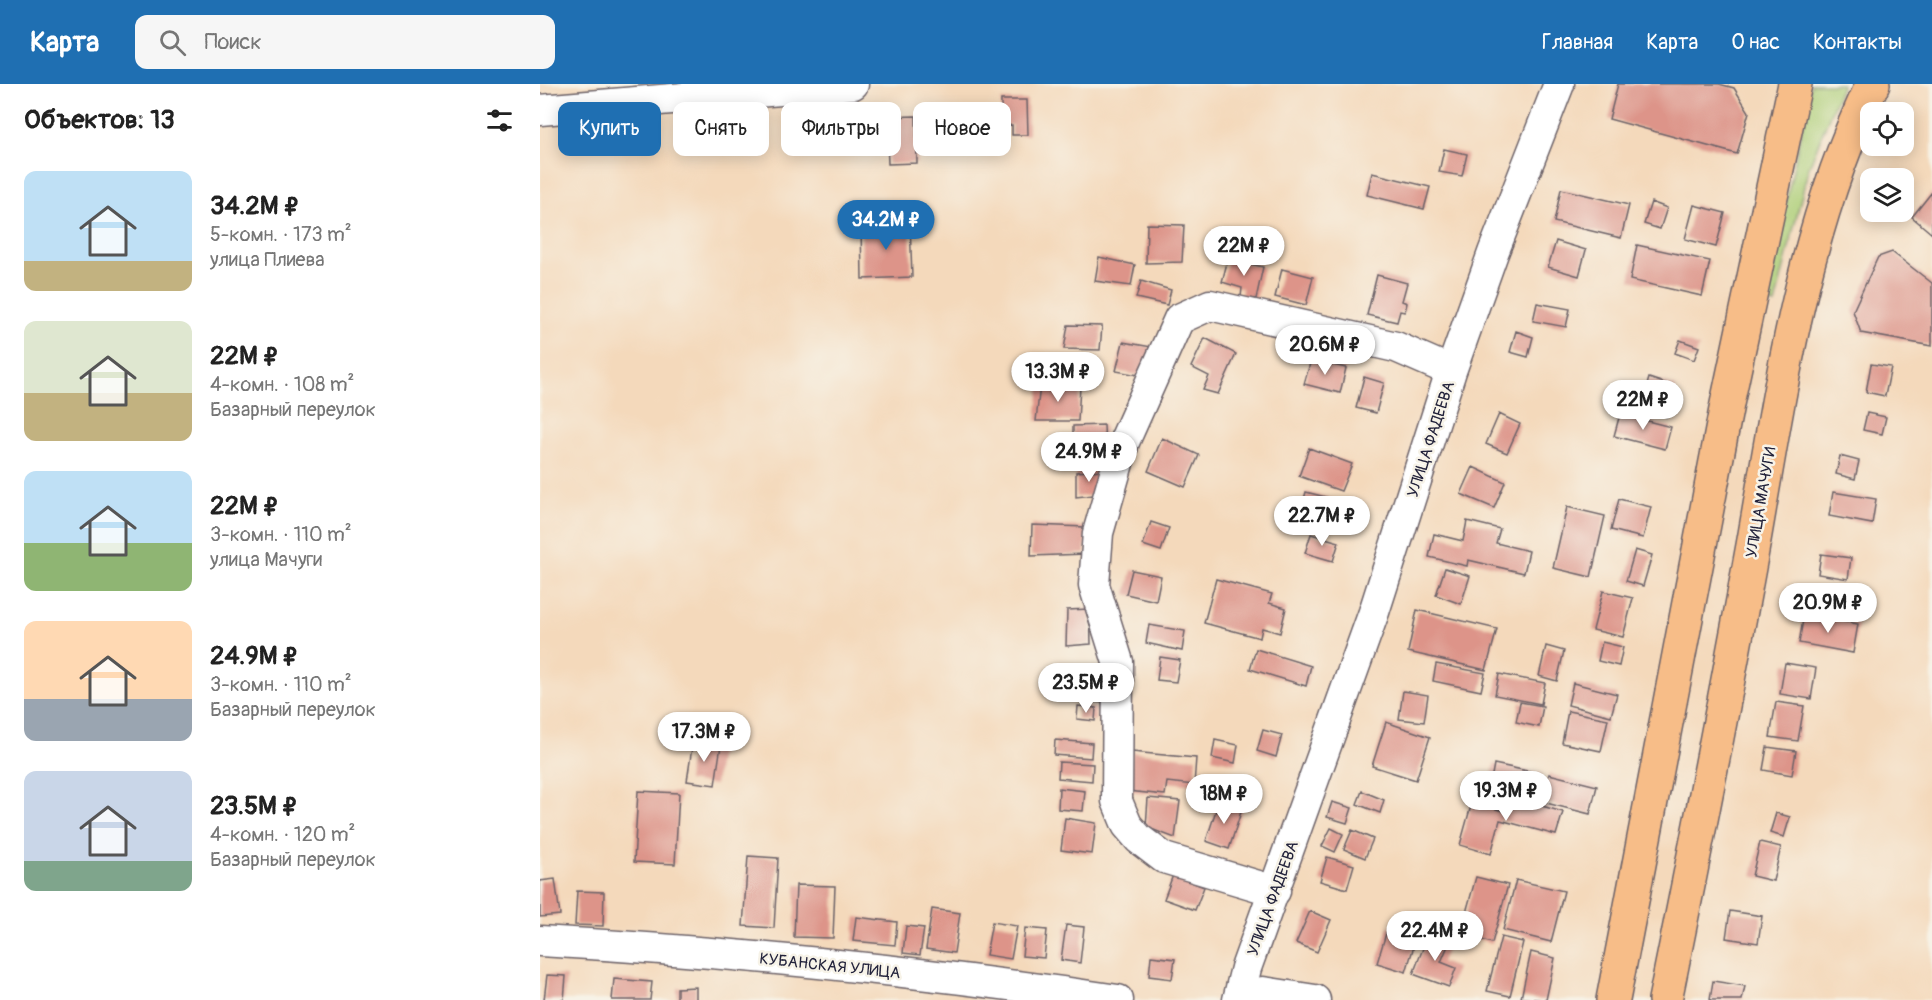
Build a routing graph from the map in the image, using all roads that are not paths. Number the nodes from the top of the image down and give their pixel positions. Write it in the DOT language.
graph roads {
  1 [pos="853,84"];
  2 [pos="1559,84"];
  3 [pos="1796,84"];
  4 [pos="1873,84"];
  5 [pos="540,110"];
  6 [pos="1451,371"];
  7 [pos="1697,572"];
  8 [pos="1745,590"];
  9 [pos="1275,891"];
  10 [pos="540,941"];
  11 [pos="1673,958"];
  12 [pos="1620,963"];
  13 [pos="1118,1000"];
  14 [pos="1240,1000"];
  15 [pos="1315,1000"];
  16 [pos="1613,1000"];
  17 [pos="1665,1000"];
  1 -- 5 [label="street"];
  2 -- 6 [label="street, УЛИЦА ФАДЕЕВА"];
  3 -- 7 [label="main road"];
  4 -- 8 [label="main road, УЛИЦА МАЧУГИ"];
  6 -- 9 [label="street, УЛИЦА ФАДЕЕВА"];
  6 -- 9 [label="street"];
  7 -- 8 [label="main road"];
  7 -- 12 [label="main road"];
  8 -- 11 [label="main road, УЛИЦА МАЧУГИ"];
  9 -- 14 [label="street, УЛИЦА ФАДЕЕВА"];
  10 -- 13 [label="street, КУБАНСКАЯ УЛИЦА"];
  11 -- 12 [label="main road"];
  11 -- 17 [label="main road, УЛИЦА МАЧУГИ"];
  12 -- 16 [label="main road"];
  14 -- 15 [label="street"];
}
